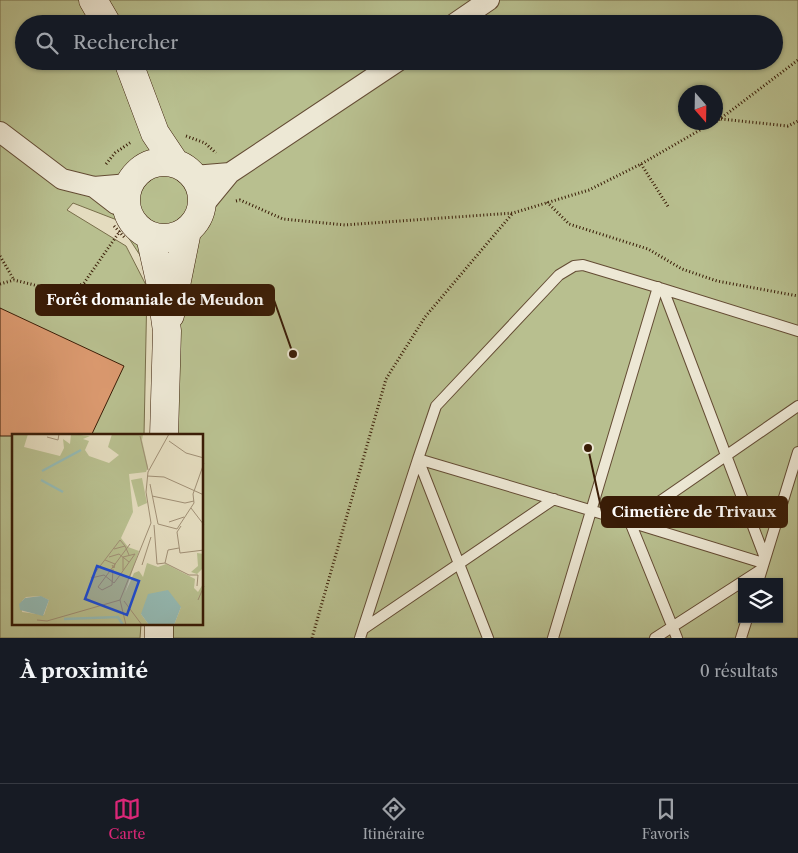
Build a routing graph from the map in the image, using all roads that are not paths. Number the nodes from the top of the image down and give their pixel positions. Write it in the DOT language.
graph roads {
  1 [pos="93,0"];
  2 [pos="489,0"];
  3 [pos="102,15"];
  4 [pos="467,15"];
  5 [pos="132,70"];
  6 [pos="384,70"];
  7 [pos="0,132"];
  8 [pos="156,133"];
  9 [pos="185,170"];
  10 [pos="230,173"];
  11 [pos="136,204"];
  12 [pos="202,207"];
  13 [pos="187,231"];
  14 [pos="661,288"];
  15 [pos="167,331"];
  16 [pos="798,331"];
  17 [pos="798,406"];
  18 [pos="164,434"];
  19 [pos="798,452"];
  20 [pos="725,456"];
  21 [pos="418,459"];
  22 [pos="554,499"];
  23 [pos="591,511"];
  24 [pos="630,522"];
  25 [pos="764,563"];
  26 [pos="458,564"];
  27 [pos="759,578"];
  28 [pos="745,623"];
  29 [pos="672,626"];
  30 [pos="361,634"];
  31 [pos="488,638"];
  32 [pos="553,638"];
  33 [pos="655,638"];
  34 [pos="677,638"];
  35 [pos="741,638"];
  1 -- 3 [label="main road"];
  2 -- 4 [label="street"];
  5 -- 8 [label="main road"];
  6 -- 10 [label="street"];
  7 -- 11 [label="street"];
  8 -- 9 [label="main road"];
  8 -- 11 [label="main road"];
  9 -- 10 [label="street"];
  9 -- 11 [label="main road"];
  9 -- 12 [label="main road"];
  10 -- 12 [label="street"];
  11 -- 13 [label="main road"];
  11 -- 15 [label="main road"];
  12 -- 13 [label="main road"];
  13 -- 15 [label="main road"];
  14 -- 16 [label="lane"];
  14 -- 20 [label="lane"];
  14 -- 21 [label="lane"];
  14 -- 23 [label="lane"];
  15 -- 18 [label="main road"];
  17 -- 20 [label="lane"];
  19 -- 25 [label="lane"];
  20 -- 24 [label="lane"];
  20 -- 25 [label="lane"];
  21 -- 22 [label="lane"];
  21 -- 26 [label="lane"];
  21 -- 30 [label="lane"];
  22 -- 23 [label="lane"];
  22 -- 26 [label="lane"];
  23 -- 24 [label="lane"];
  23 -- 32 [label="lane"];
  24 -- 25 [label="lane"];
  24 -- 29 [label="lane"];
  25 -- 27 [label="lane"];
  25 -- 29 [label="lane"];
  26 -- 30 [label="lane"];
  26 -- 31 [label="lane"];
  28 -- 35 [label="lane"];
  29 -- 33 [label="lane"];
  29 -- 34 [label="lane"];
}
